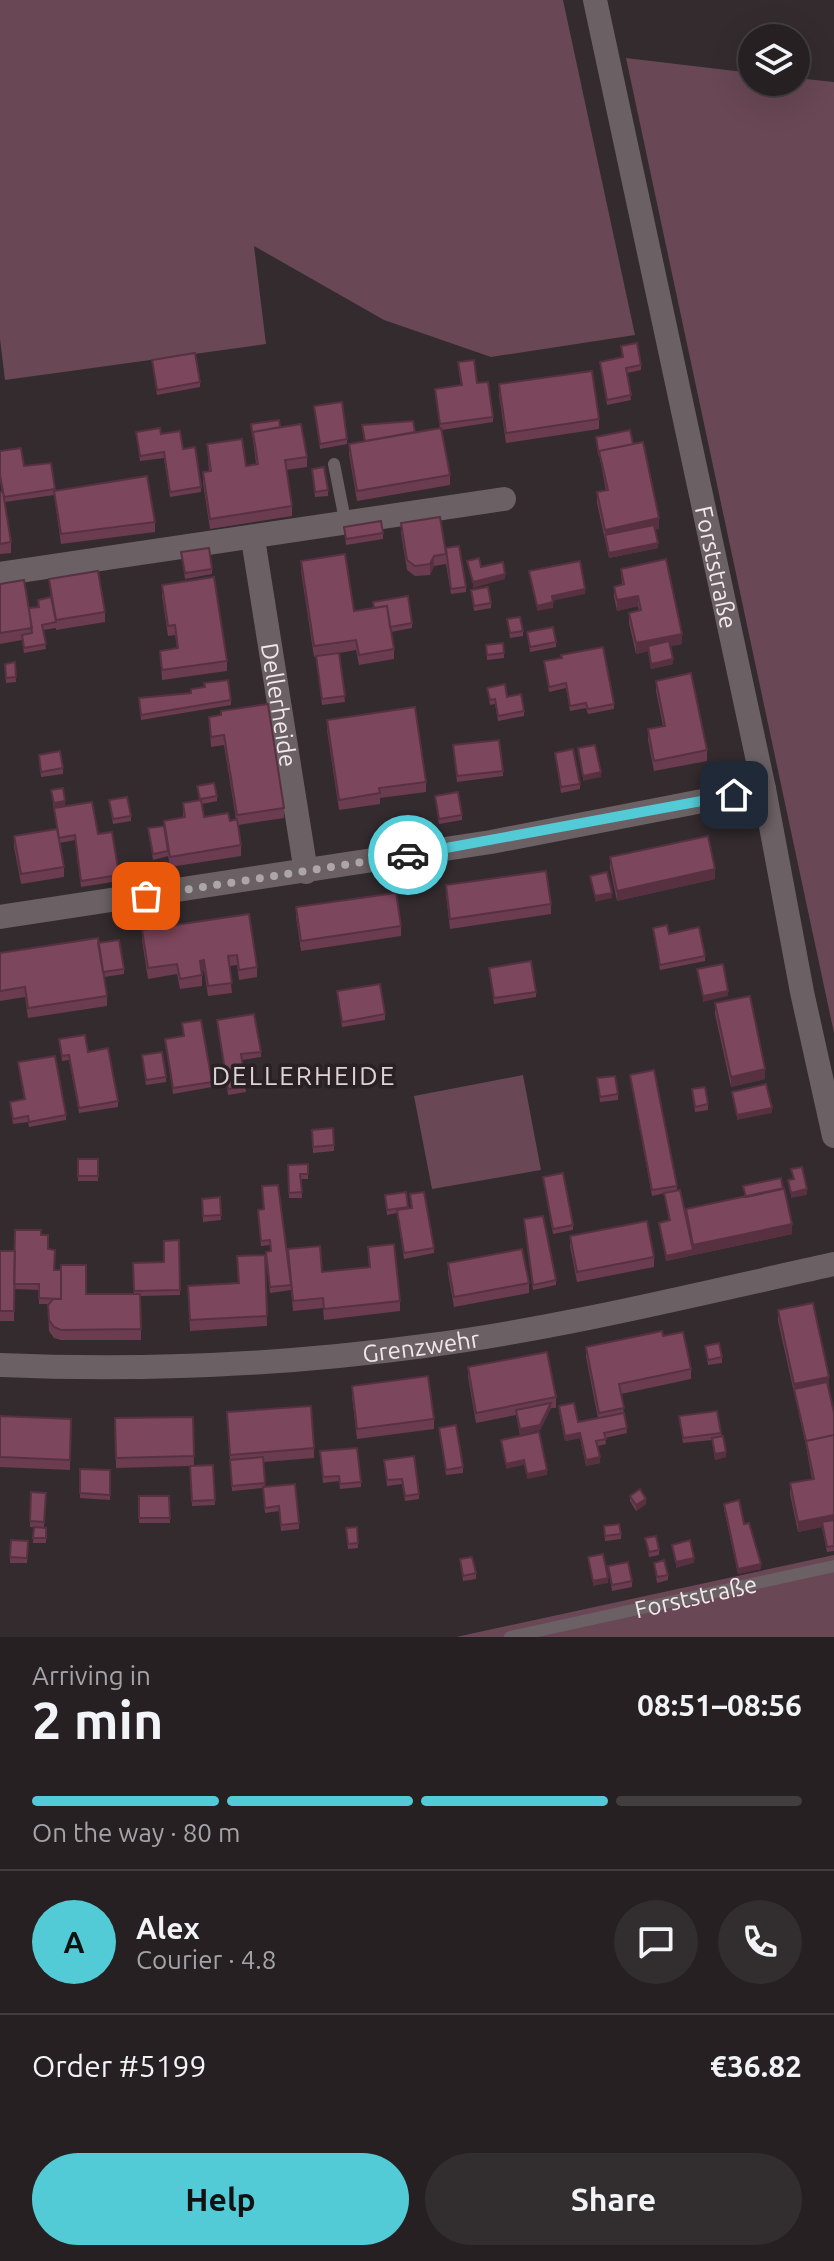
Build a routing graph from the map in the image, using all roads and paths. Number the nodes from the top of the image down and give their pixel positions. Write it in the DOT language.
graph roads {
  1 [pos="595,0"];
  2 [pos="334,464"];
  3 [pos="504,499"];
  4 [pos="346,525"];
  5 [pos="253,539"];
  6 [pos="0,574"];
  7 [pos="764,789"];
  8 [pos="306,872"];
  9 [pos="0,917"];
  10 [pos="834,1136"];
  11 [pos="834,1264"];
  12 [pos="0,1365"];
  13 [pos="834,1566"];
  14 [pos="510,1637"];
  1 -- 7 [label="street, Forststraße"];
  2 -- 4 [label="lane"];
  3 -- 4 [label="street"];
  4 -- 5 [label="street"];
  5 -- 6 [label="street"];
  5 -- 8 [label="street, Dellerheide"];
  7 -- 8 [label="street"];
  7 -- 10 [label="street, Forststraße"];
  8 -- 9 [label="street"];
  11 -- 12 [label="street, Grenzwehr"];
  13 -- 14 [label="lane, Forststraße"];
}
